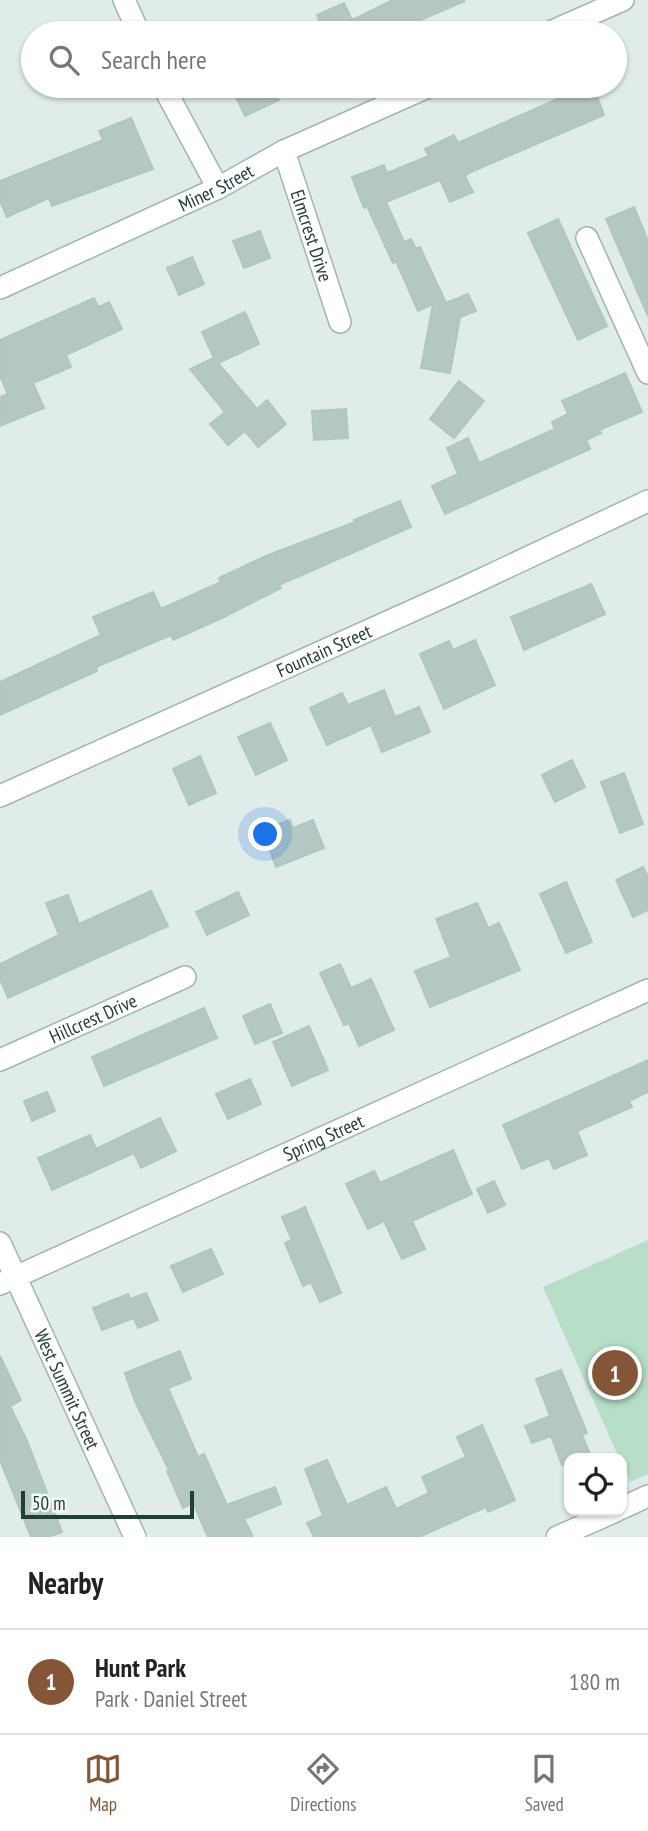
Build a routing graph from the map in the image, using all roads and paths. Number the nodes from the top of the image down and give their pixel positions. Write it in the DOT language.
graph roads {
  1 [pos="124,0"];
  2 [pos="623,0"];
  3 [pos="134,21"];
  4 [pos="575,21"];
  5 [pos="169,98"];
  6 [pos="403,98"];
  7 [pos="284,151"];
  8 [pos="218,188"];
  9 [pos="587,238"];
  10 [pos="0,288"];
  11 [pos="340,321"];
  12 [pos="648,373"];
  13 [pos="648,501"];
  14 [pos="0,796"];
  15 [pos="185,977"];
  16 [pos="648,989"];
  17 [pos="0,1060"];
  18 [pos="0,1242"];
  19 [pos="7,1280"];
  20 [pos="648,1496"];
  21 [pos="627,1506"];
  22 [pos="607,1522"];
  23 [pos="135,1537"];
  24 [pos="556,1537"];
  1 -- 3 [label="street"];
  2 -- 4 [label="street"];
  5 -- 8 [label="street"];
  6 -- 7 [label="street, Miner Street"];
  7 -- 8 [label="street, Miner Street"];
  7 -- 11 [label="street, Elmcrest Drive"];
  8 -- 10 [label="street, Miner Street"];
  9 -- 12 [label="street"];
  13 -- 14 [label="street, Fountain Street"];
  15 -- 17 [label="street, Hillcrest Drive"];
  16 -- 19 [label="street, Spring Street"];
  18 -- 19 [label="street, West Summit Street"];
  19 -- 23 [label="street, West Summit Street"];
  20 -- 21 [label="street"];
  22 -- 24 [label="street"];
}
